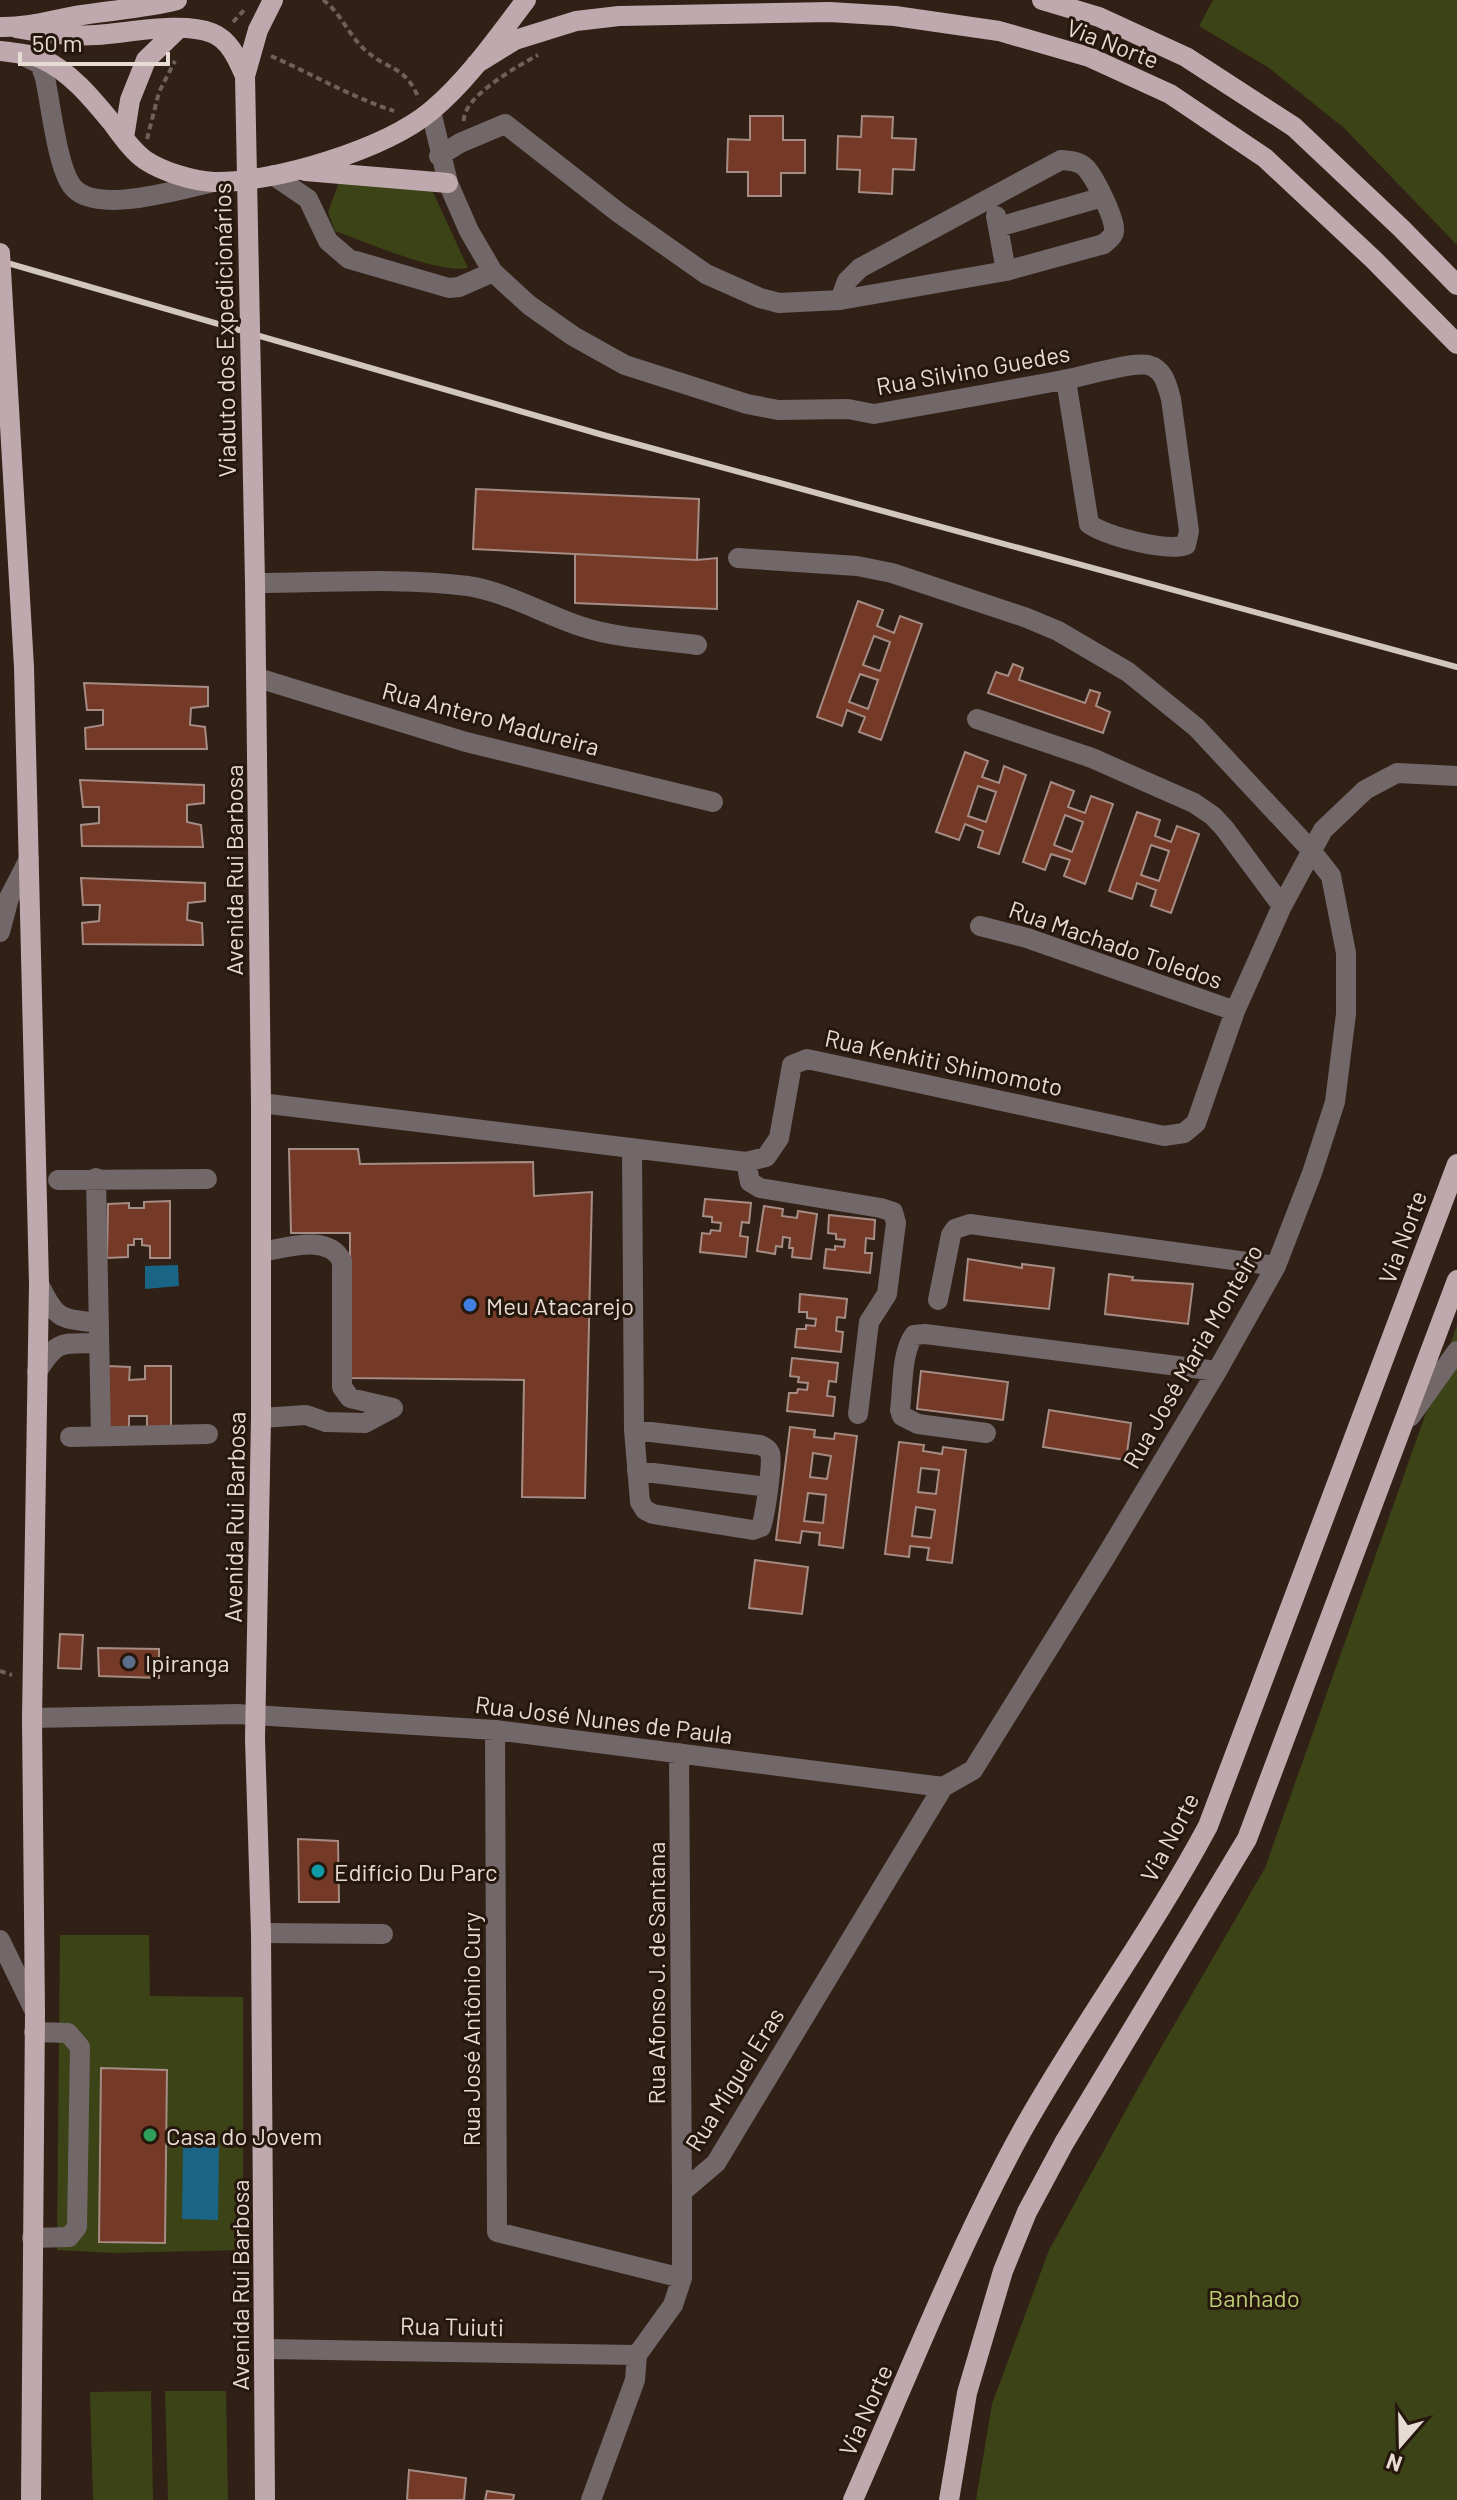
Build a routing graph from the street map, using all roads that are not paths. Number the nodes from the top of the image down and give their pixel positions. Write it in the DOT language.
graph roads {
  1 [pos="177,0"];
  2 [pos="273,0"];
  3 [pos="526,0"];
  4 [pos="1042,0"];
  5 [pos="8,27"];
  6 [pos="178,29"];
  7 [pos="0,51"];
  8 [pos="21,54"];
  9 [pos="476,64"];
  10 [pos="245,76"];
  11 [pos="422,116"];
  12 [pos="124,138"];
  13 [pos="439,156"];
  14 [pos="283,172"];
  15 [pos="213,182"];
  16 [pos="448,183"];
  17 [pos="1103,197"];
  18 [pos="993,198"];
  19 [pos="998,227"];
  20 [pos="0,253"];
  21 [pos="1006,271"];
  22 [pos="493,272"];
  23 [pos="1457,285"];
  24 [pos="840,300"];
  25 [pos="1457,344"];
  26 [pos="1066,380"];
  27 [pos="738,558"];
  28 [pos="255,583"];
  29 [pos="697,645"];
  30 [pos="258,678"];
  31 [pos="977,719"];
  32 [pos="1457,776"];
  33 [pos="713,802"];
  34 [pos="1310,849"];
  35 [pos="29,859"];
  36 [pos="1282,906"];
  37 [pos="980,926"];
  38 [pos="0,932"];
  39 [pos="1235,1011"];
  40 [pos="261,1103"];
  41 [pos="632,1148"];
  42 [pos="746,1162"];
  43 [pos="1457,1164"];
  44 [pos="96,1178"];
  45 [pos="207,1179"];
  46 [pos="58,1180"];
  47 [pos="261,1252"];
  48 [pos="1276,1266"];
  49 [pos="1457,1280"];
  50 [pos="39,1284"];
  51 [pos="938,1300"];
  52 [pos="99,1333"];
  53 [pos="1457,1351"];
  54 [pos="1217,1371"];
  55 [pos="37,1372"];
  56 [pos="858,1414"];
  57 [pos="261,1418"];
  58 [pos="634,1430"];
  59 [pos="1401,1430"];
  60 [pos="986,1433"];
  61 [pos="208,1434"];
  62 [pos="101,1436"];
  63 [pos="70,1437"];
  64 [pos="637,1471"];
  65 [pos="768,1487"];
  66 [pos="257,1716"];
  67 [pos="32,1718"];
  68 [pos="495,1730"];
  69 [pos="679,1753"];
  70 [pos="943,1787"];
  71 [pos="261,1933"];
  72 [pos="383,1934"];
  73 [pos="0,1940"];
  74 [pos="35,2022"];
  75 [pos="682,2192"];
  76 [pos="32,2238"];
  77 [pos="682,2278"];
  78 [pos="266,2349"];
  79 [pos="637,2355"];
  80 [pos="31,2500"];
  81 [pos="265,2500"];
  82 [pos="591,2500"];
  83 [pos="853,2500"];
  84 [pos="949,2500"];
  1 -- 5 [label="main road"];
  2 -- 10 [label="main road"];
  3 -- 9 [label="main road"];
  4 -- 23 [label="main road, Via Norte"];
  5 -- 6 [label="main road"];
  6 -- 10 [label="main road"];
  6 -- 12 [label="main road"];
  7 -- 8 [label="main road"];
  8 -- 12 [label="main road"];
  8 -- 15 [label="street"];
  9 -- 11 [label="main road"];
  9 -- 25 [label="main road, Via Norte"];
  10 -- 28 [label="main road, Viaduto dos Expedicionários, bridge"];
  11 -- 13 [label="street, Rua Silvino Guedes"];
  11 -- 14 [label="main road"];
  12 -- 15 [label="main road"];
  13 -- 16 [label="street, Rua Silvino Guedes"];
  13 -- 24 [label="street"];
  14 -- 15 [label="main road"];
  14 -- 16 [label="main road"];
  14 -- 22 [label="street"];
  16 -- 22 [label="street, Rua Silvino Guedes"];
  17 -- 18 [label="street"];
  17 -- 19 [label="street"];
  17 -- 21 [label="street"];
  18 -- 19 [label="street"];
  18 -- 24 [label="street"];
  19 -- 21 [label="street"];
  20 -- 35 [label="main road, bridge"];
  21 -- 24 [label="street"];
  22 -- 26 [label="street, Rua Silvino Guedes"];
  26 -- 26 [label="street, Rua Silvino Guedes"];
  27 -- 34 [label="street, Rua José Maria Monteiro"];
  28 -- 29 [label="street"];
  28 -- 30 [label="main road, Avenida Rui Barbosa"];
  30 -- 33 [label="street, Rua Antero Madureira"];
  30 -- 40 [label="main road, Avenida Rui Barbosa"];
  31 -- 36 [label="street"];
  32 -- 34 [label="street, Rua Kenkiti Shimomoto"];
  34 -- 36 [label="street, Rua Kenkiti Shimomoto"];
  34 -- 48 [label="street, Rua José Maria Monteiro"];
  35 -- 38 [label="street"];
  35 -- 50 [label="main road"];
  36 -- 39 [label="street, Rua Kenkiti Shimomoto"];
  37 -- 39 [label="street, Rua Machado Toledos"];
  39 -- 42 [label="street, Rua Kenkiti Shimomoto"];
  40 -- 41 [label="street"];
  40 -- 47 [label="main road, Avenida Rui Barbosa"];
  41 -- 42 [label="street"];
  41 -- 58 [label="street"];
  42 -- 56 [label="street"];
  43 -- 83 [label="main road, Via Norte"];
  44 -- 45 [label="street"];
  44 -- 46 [label="street"];
  44 -- 52 [label="street"];
  47 -- 57 [label="main road, Avenida Rui Barbosa"];
  47 -- 57 [label="street"];
  48 -- 51 [label="street"];
  48 -- 54 [label="street, Rua José Maria Monteiro"];
  49 -- 59 [label="main road"];
  50 -- 52 [label="street"];
  50 -- 55 [label="main road"];
  52 -- 55 [label="street"];
  52 -- 62 [label="street"];
  53 -- 59 [label="street"];
  54 -- 60 [label="street"];
  54 -- 70 [label="street, Rua José Maria Monteiro"];
  55 -- 67 [label="main road"];
  57 -- 66 [label="main road, Avenida Rui Barbosa"];
  58 -- 64 [label="street"];
  58 -- 65 [label="street"];
  59 -- 84 [label="main road"];
  61 -- 62 [label="street"];
  62 -- 63 [label="street"];
  64 -- 65 [label="street"];
  64 -- 65 [label="street"];
  66 -- 67 [label="street, Rua José Nunes de Paula"];
  66 -- 68 [label="street, Rua José Nunes de Paula"];
  66 -- 71 [label="main road, Avenida Rui Barbosa"];
  67 -- 74 [label="main road"];
  68 -- 69 [label="street, Rua José Nunes de Paula"];
  68 -- 77 [label="street, Rua José Antônio Cury"];
  69 -- 70 [label="street, Rua José Nunes de Paula"];
  69 -- 75 [label="street, Rua Afonso J. de Santana"];
  70 -- 75 [label="street, Rua Miguel Eras"];
  71 -- 72 [label="street"];
  71 -- 78 [label="main road, Avenida Rui Barbosa"];
  73 -- 74 [label="street"];
  74 -- 76 [label="main road"];
  74 -- 76 [label="street"];
  75 -- 77 [label="street"];
  76 -- 80 [label="main road"];
  77 -- 79 [label="street"];
  78 -- 79 [label="street, Rua Tuiuti"];
  78 -- 81 [label="main road, Avenida Rui Barbosa"];
  79 -- 82 [label="street"];
}
